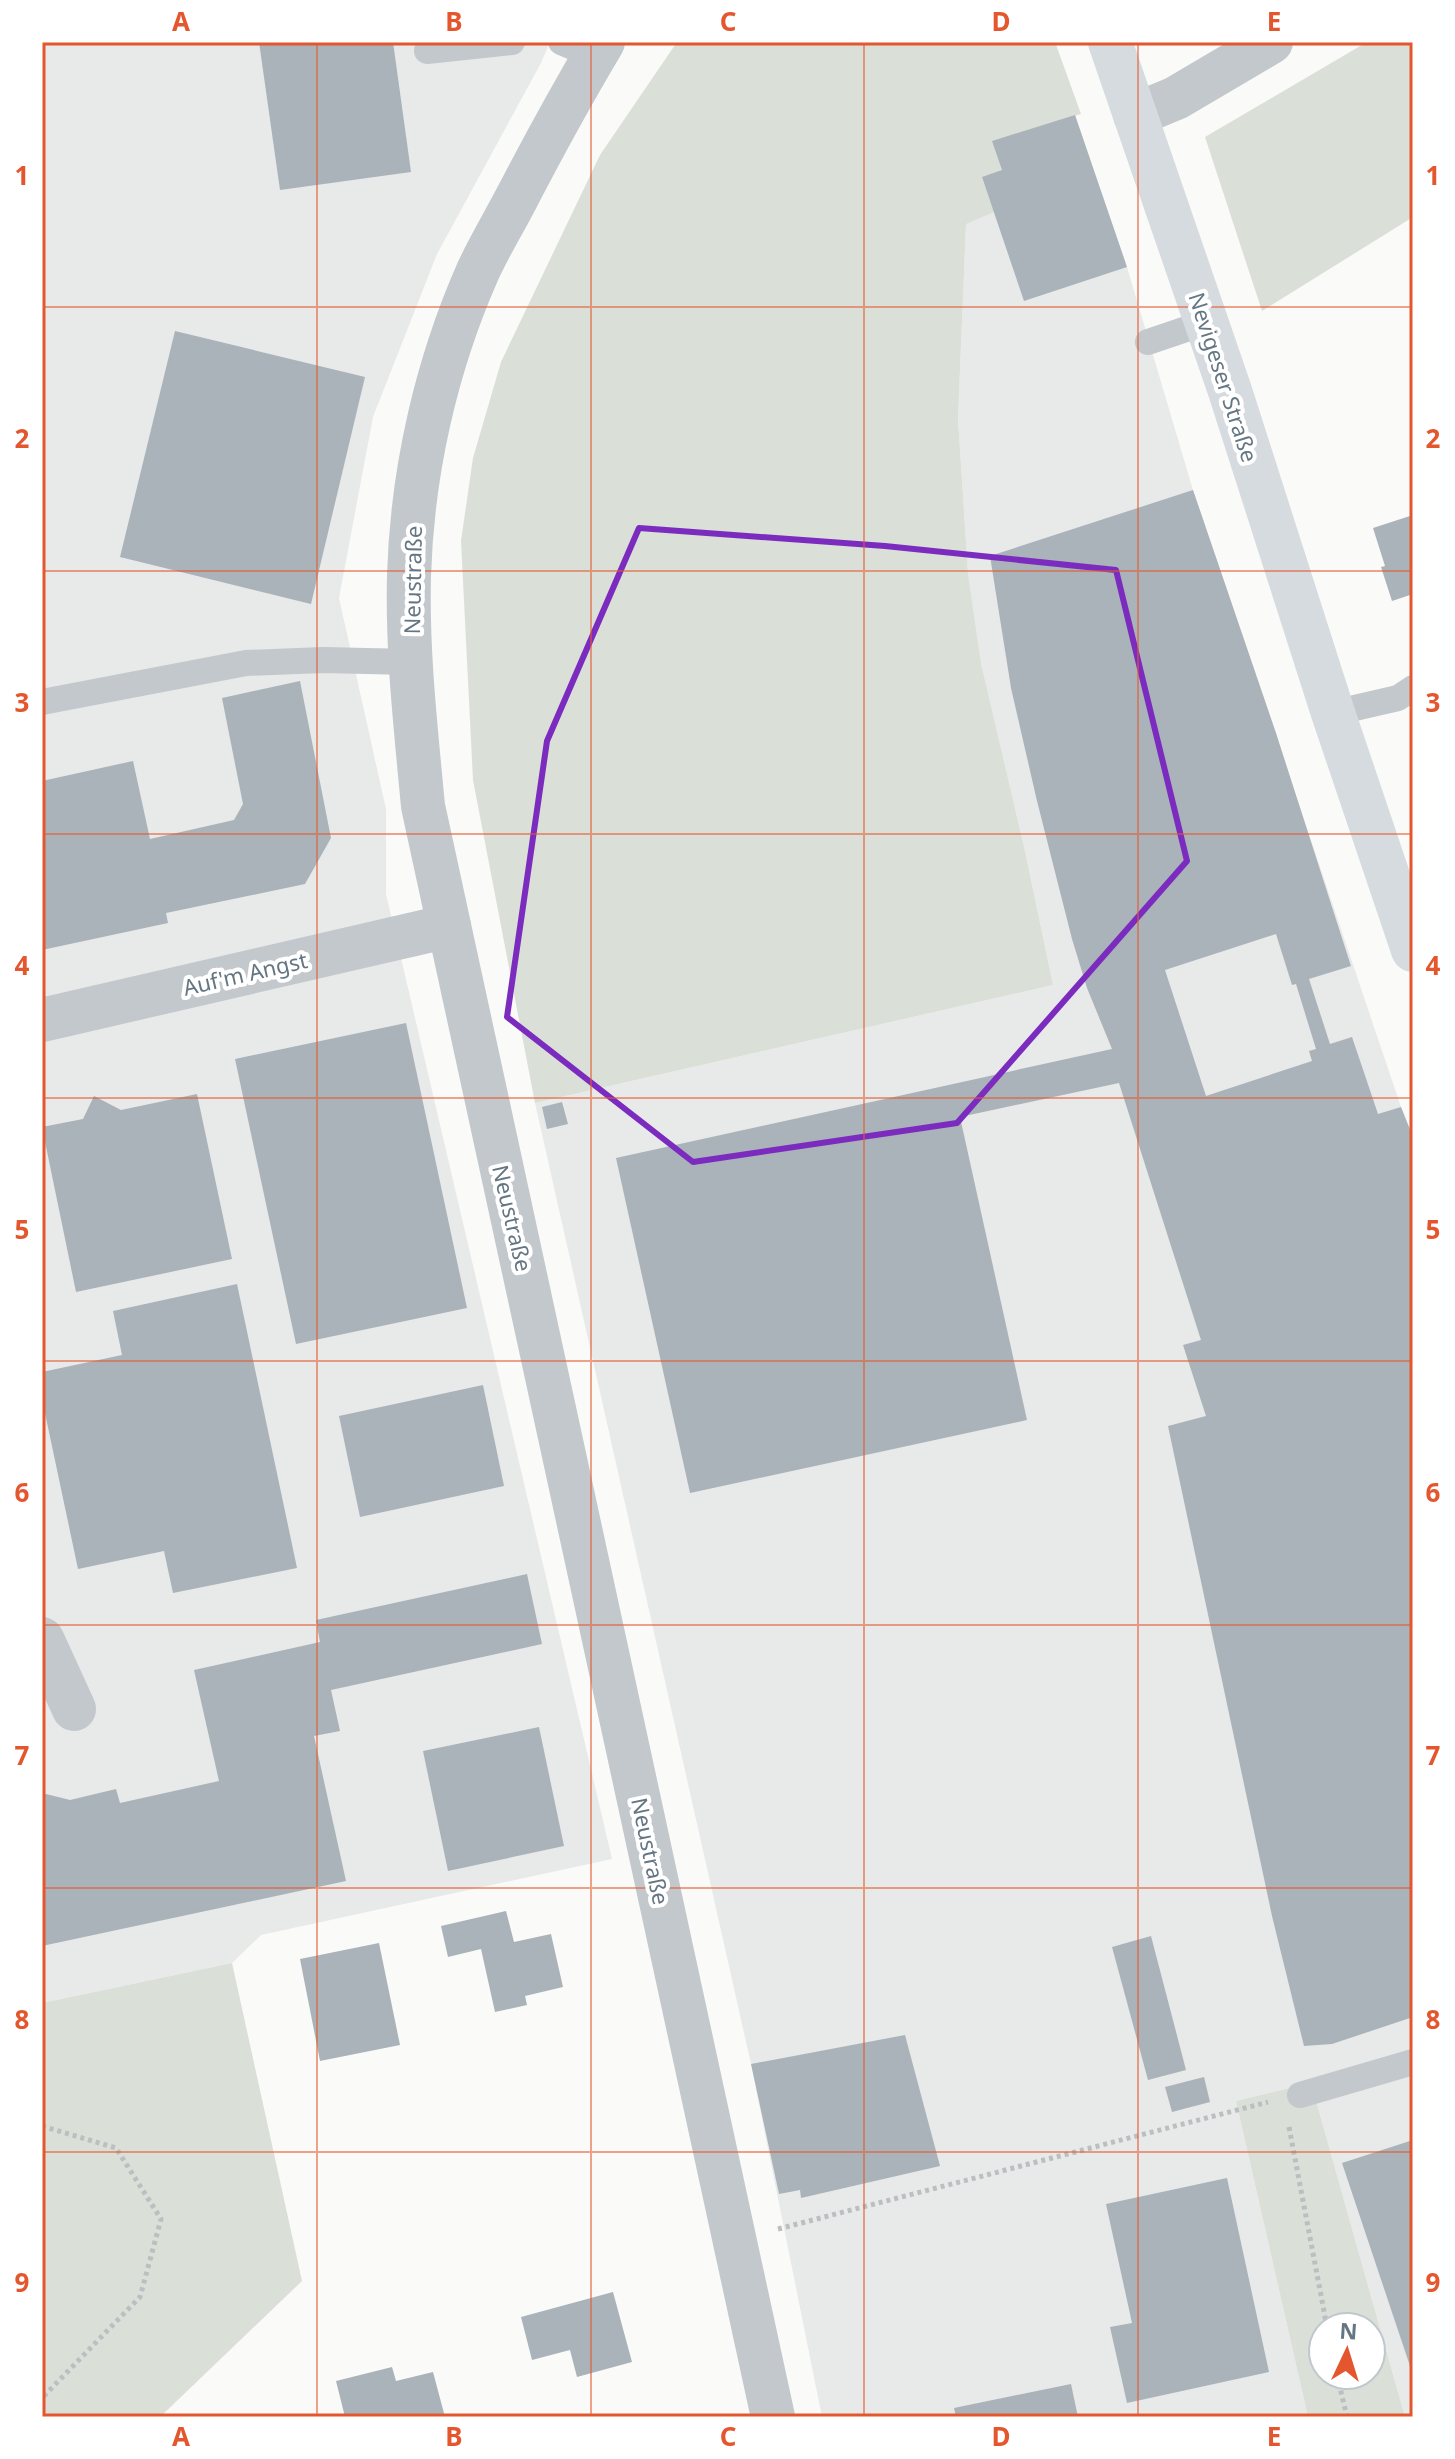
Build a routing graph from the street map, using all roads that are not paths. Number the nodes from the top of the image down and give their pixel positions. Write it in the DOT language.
graph roads {
  1 [pos="512,42"];
  2 [pos="1110,42"];
  3 [pos="1271,42"];
  4 [pos="586,47"];
  5 [pos="427,51"];
  6 [pos="1135,115"];
  7 [pos="1207,322"];
  8 [pos="1148,342"];
  9 [pos="411,662"];
  10 [pos="1413,688"];
  11 [pos="42,702"];
  12 [pos="1333,713"];
  13 [pos="449,926"];
  14 [pos="1413,950"];
  15 [pos="42,1020"];
  16 [pos="42,1639"];
  17 [pos="74,1709"];
  18 [pos="1413,2062"];
  19 [pos="1290,2097"];
  20 [pos="767,2416"];
  1 -- 5 [label="lane"];
  2 -- 6 [label="main road, Nevigeser Straße"];
  3 -- 6 [label="street"];
  4 -- 9 [label="street, Neustraße"];
  6 -- 7 [label="main road, Nevigeser Straße"];
  7 -- 8 [label="lane"];
  7 -- 12 [label="main road, Nevigeser Straße"];
  9 -- 11 [label="lane"];
  9 -- 13 [label="street, Neustraße"];
  10 -- 12 [label="lane"];
  12 -- 14 [label="main road, Nevigeser Straße"];
  13 -- 15 [label="street, Auf'm Angst"];
  13 -- 20 [label="street, Neustraße"];
  16 -- 17 [label="street"];
  18 -- 19 [label="lane"];
}
